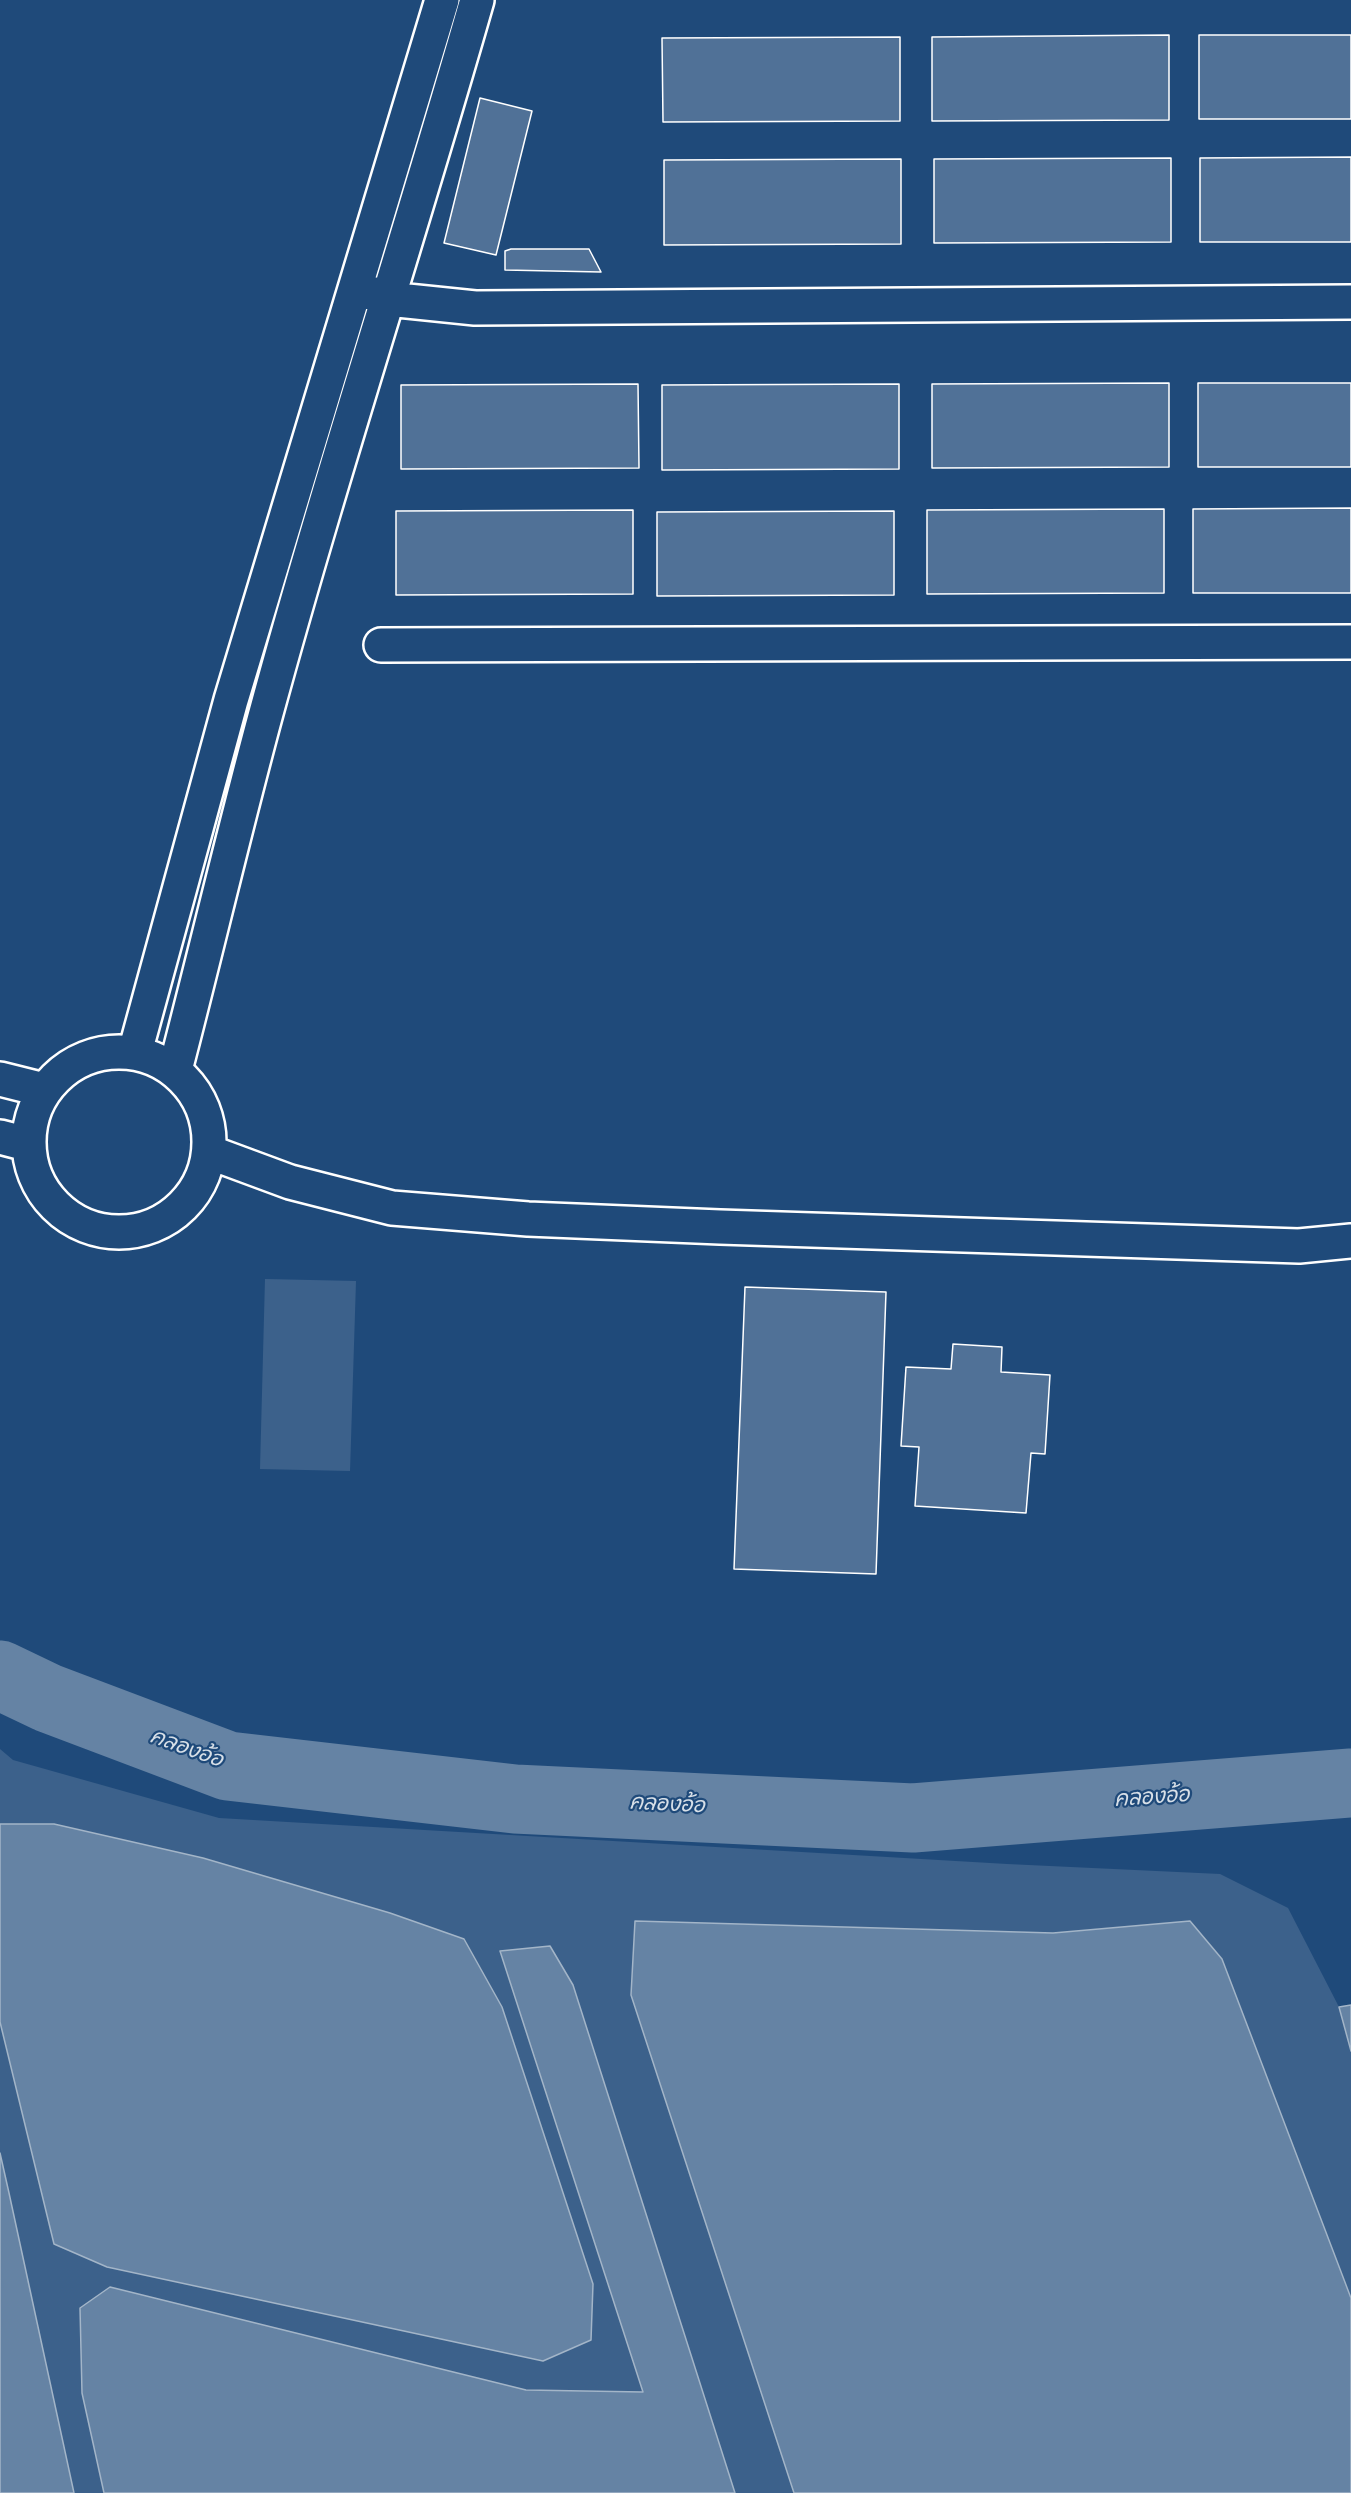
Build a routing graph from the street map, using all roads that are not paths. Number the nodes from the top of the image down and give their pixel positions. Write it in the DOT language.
graph roads {
  1 [pos="442,0"];
  2 [pos="477,0"];
  3 [pos="355,288"];
  4 [pos="388,299"];
  5 [pos="1351,302"];
  6 [pos="1351,642"];
  7 [pos="381,645"];
  8 [pos="231,700"];
  9 [pos="266,712"];
  10 [pos="135,1052"];
  11 [pos="176,1070"];
  12 [pos="0,1079"];
  13 [pos="44,1090"];
  14 [pos="14,1140"];
  15 [pos="209,1152"];
  16 [pos="1351,1241"];
  1 -- 3 [label="street"];
  2 -- 4 [label="street"];
  3 -- 4 [label="street"];
  3 -- 8 [label="street"];
  4 -- 5 [label="street"];
  4 -- 9 [label="street"];
  6 -- 7 [label="street"];
  8 -- 9 [label="street"];
  8 -- 10 [label="street"];
  9 -- 11 [label="street"];
  10 -- 11 [label="street"];
  10 -- 13 [label="street"];
  11 -- 15 [label="street"];
  12 -- 13 [label="street"];
  13 -- 14 [label="street"];
  14 -- 15 [label="street"];
  15 -- 16 [label="street"];
}
